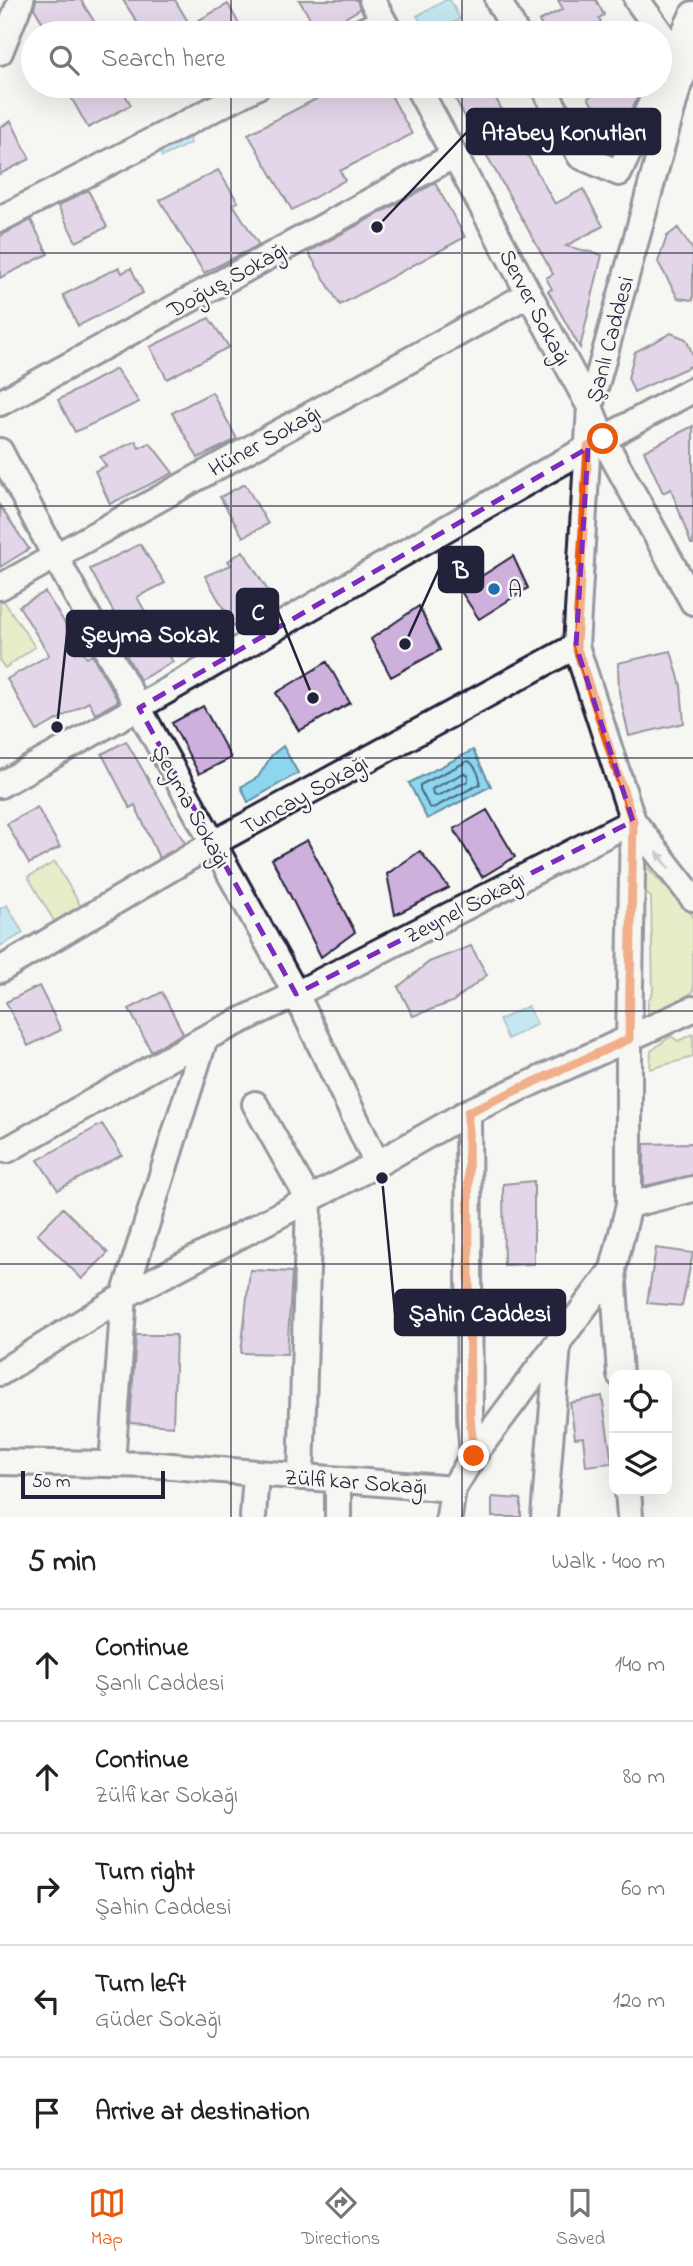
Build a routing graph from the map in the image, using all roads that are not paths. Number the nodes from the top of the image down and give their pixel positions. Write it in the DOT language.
graph roads {
  1 [pos="21,0"];
  2 [pos="498,0"];
  3 [pos="637,0"];
  4 [pos="693,14"];
  5 [pos="509,21"];
  6 [pos="656,21"];
  7 [pos="672,39"];
  8 [pos="0,52"];
  9 [pos="684,53"];
  10 [pos="672,69"];
  11 [pos="235,98"];
  12 [pos="423,98"];
  13 [pos="549,98"];
  14 [pos="654,98"];
  15 [pos="453,156"];
  16 [pos="0,219"];
  17 [pos="529,294"];
  18 [pos="693,390"];
  19 [pos="0,403"];
  20 [pos="590,407"];
  21 [pos="595,443"];
  22 [pos="0,451"];
  23 [pos="55,556"];
  24 [pos="0,587"];
  25 [pos="693,602"];
  26 [pos="576,646"];
  27 [pos="139,708"];
  28 [pos="0,785"];
  29 [pos="633,821"];
  30 [pos="212,844"];
  31 [pos="693,898"];
  32 [pos="0,970"];
  33 [pos="296,994"];
  34 [pos="693,1009"];
  35 [pos="205,1038"];
  36 [pos="629,1039"];
  37 [pos="255,1104"];
  38 [pos="468,1112"];
  39 [pos="2,1151"];
  40 [pos="377,1164"];
  41 [pos="693,1189"];
  42 [pos="309,1200"];
  43 [pos="629,1205"];
  44 [pos="613,1269"];
  45 [pos="124,1296"];
  46 [pos="558,1344"];
  47 [pos="621,1370"];
  48 [pos="0,1373"];
  49 [pos="474,1456"];
  50 [pos="0,1462"];
  51 [pos="112,1464"];
  52 [pos="256,1473"];
  53 [pos="302,1477"];
  54 [pos="338,1480"];
  55 [pos="453,1489"];
  56 [pos="628,1496"];
  57 [pos="253,1517"];
  58 [pos="338,1517"];
  59 [pos="449,1517"];
  60 [pos="544,1517"];
  61 [pos="630,1517"];
  1 -- 8 [label="street"];
  2 -- 5 [label="street"];
  3 -- 6 [label="street"];
  4 -- 9 [label="street"];
  7 -- 9 [label="street"];
  9 -- 10 [label="street"];
  9 -- 20 [label="street, Şanlı Caddesi"];
  11 -- 16 [label="street"];
  12 -- 15 [label="street, Server Sokağı"];
  13 -- 14 [label="street"];
  15 -- 17 [label="street, Server Sokağı"];
  15 -- 19 [label="street, Doğuş Sokağı"];
  17 -- 20 [label="street, Server Sokağı"];
  17 -- 23 [label="street, Hüner Sokağı"];
  18 -- 21 [label="street"];
  20 -- 21 [label="street, Şanlı Caddesi"];
  21 -- 25 [label="street"];
  21 -- 26 [label="street, Şanlı Caddesi"];
  21 -- 27 [label="street"];
  22 -- 23 [label="street, Şeyma Sokağı"];
  23 -- 24 [label="street, Hüner Sokağı"];
  23 -- 27 [label="street, Şeyma Sokağı"];
  26 -- 29 [label="street, Şanlı Caddesi"];
  26 -- 30 [label="street, Tuncay Sokağı"];
  27 -- 28 [label="street"];
  27 -- 30 [label="street, Şeyma Sokağı"];
  31 -- 29 [label="street, Şanlı Caddesi, one-way"];
  29 -- 33 [label="street, Zeynel Sokağı"];
  29 -- 36 [label="street, Zülfikar Sokağı"];
  30 -- 32 [label="street, Tuncay Sokağı"];
  30 -- 33 [label="street, Şeyma Sokağı"];
  33 -- 35 [label="street, Zeynel Sokağı"];
  33 -- 40 [label="street, Şeyma Sokağı"];
  34 -- 36 [label="street"];
  35 -- 39 [label="street"];
  35 -- 45 [label="street"];
  36 -- 38 [label="street"];
  36 -- 43 [label="street, Zülfikar Sokağı"];
  37 -- 42 [label="street"];
  38 -- 40 [label="street"];
  38 -- 49 [label="street"];
  40 -- 42 [label="street"];
  41 -- 43 [label="street"];
  42 -- 45 [label="street"];
  42 -- 53 [label="street"];
  43 -- 44 [label="street, Zülfikar Sokağı"];
  44 -- 46 [label="street, Zülfikar Sokağı"];
  44 -- 47 [label="street"];
  45 -- 48 [label="street"];
  45 -- 51 [label="street"];
  46 -- 49 [label="street, Zülfikar Sokağı"];
  46 -- 60 [label="street"];
  49 -- 55 [label="street, Zülfikar Sokağı"];
  50 -- 51 [label="street, Zülfikar Sokağı"];
  51 -- 52 [label="street, Zülfikar Sokağı"];
  52 -- 53 [label="street, Zülfikar Sokağı"];
  52 -- 57 [label="street"];
  53 -- 54 [label="street, Zülfikar Sokağı"];
  54 -- 55 [label="street, Zülfikar Sokağı"];
  54 -- 58 [label="street"];
  55 -- 59 [label="street"];
  56 -- 61 [label="street"];
}
